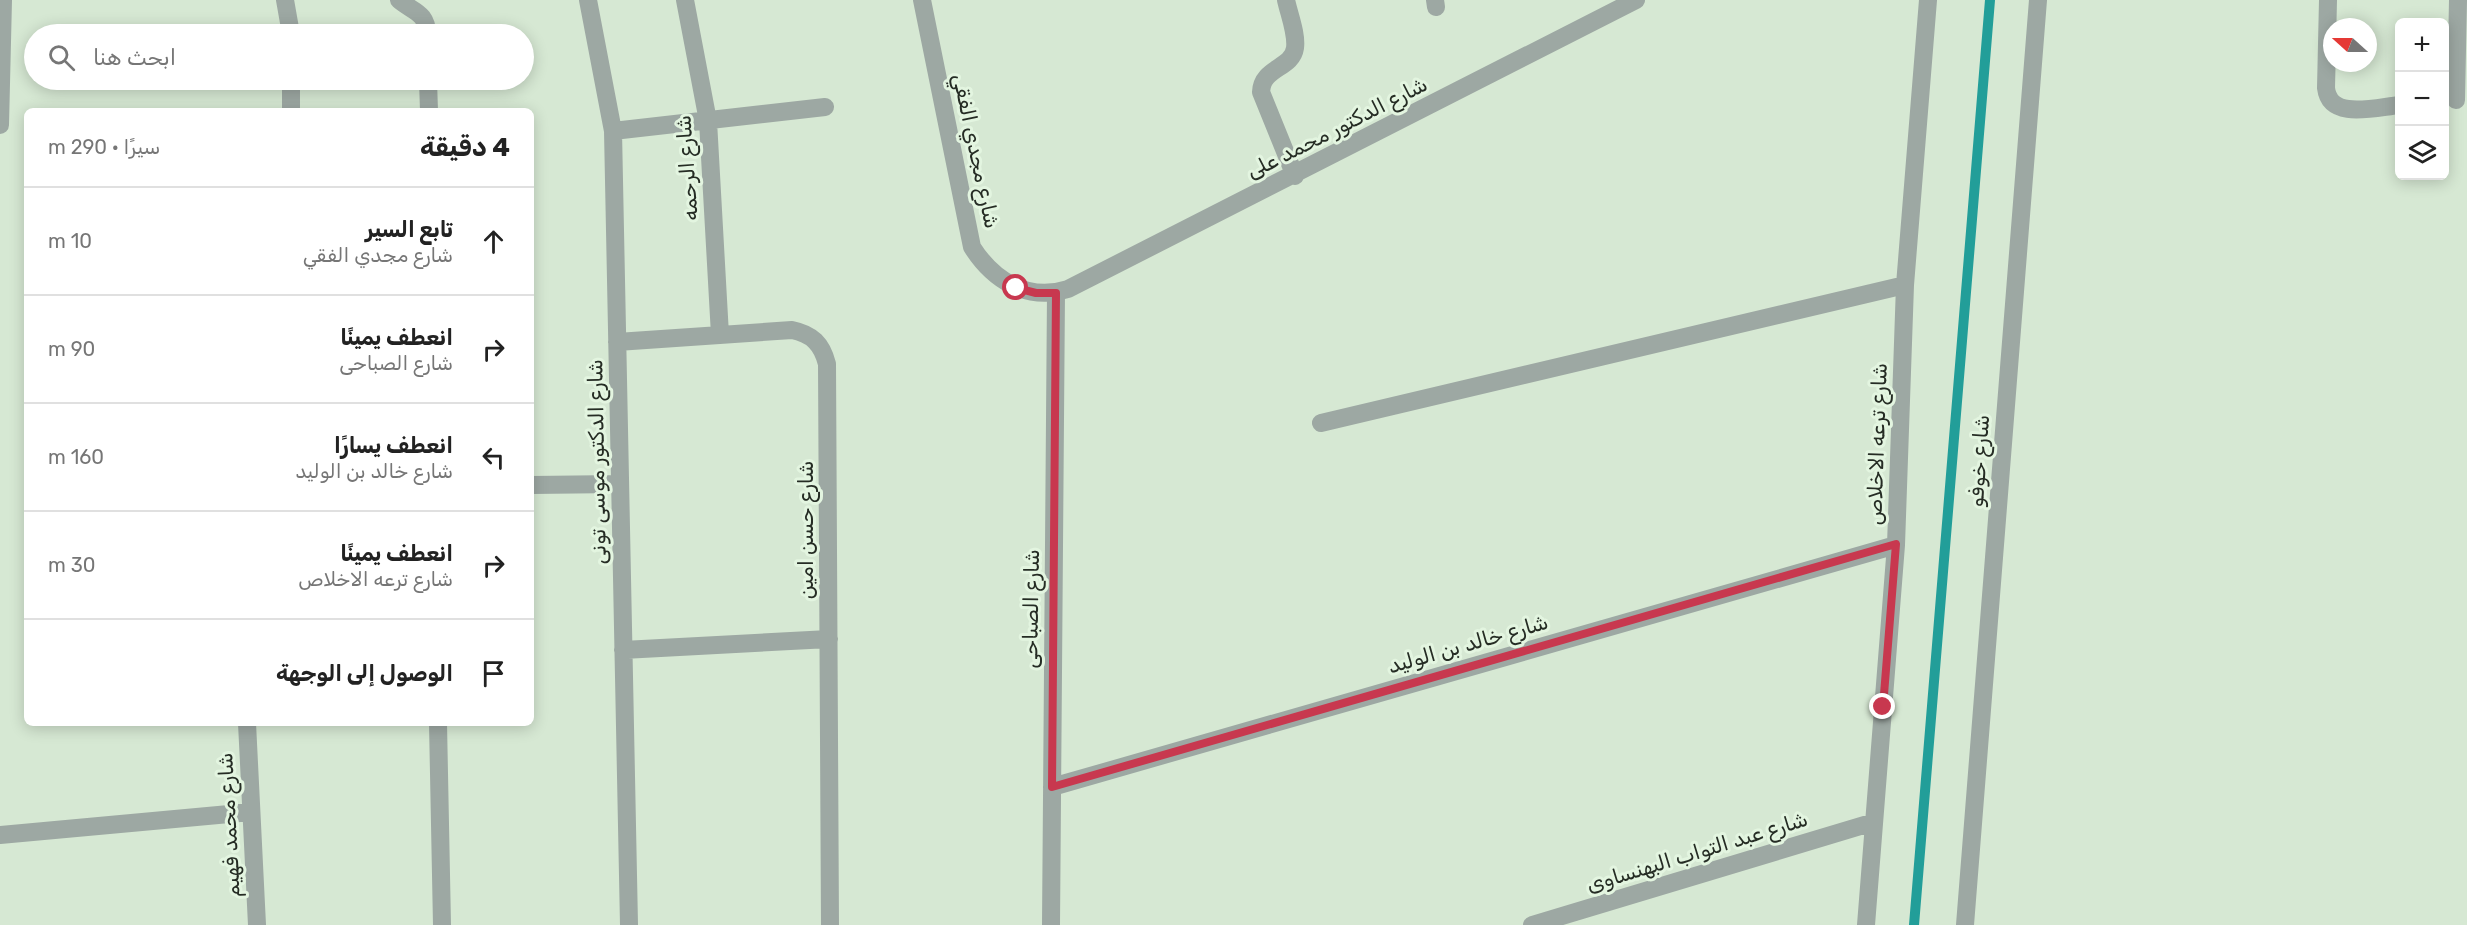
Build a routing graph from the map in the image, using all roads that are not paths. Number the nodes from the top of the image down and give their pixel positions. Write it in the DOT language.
graph roads {
  1 [pos="3,0"];
  2 [pos="285,0"];
  3 [pos="399,0"];
  4 [pos="588,0"];
  5 [pos="685,0"];
  6 [pos="922,0"];
  7 [pos="1286,0"];
  8 [pos="1636,0"];
  9 [pos="1928,0"];
  10 [pos="2038,0"];
  11 [pos="2328,0"];
  12 [pos="2458,0"];
  13 [pos="289,24"];
  14 [pos="427,24"];
  15 [pos="291,90"];
  16 [pos="428,90"];
  17 [pos="2456,100"];
  18 [pos="2395,105"];
  19 [pos="825,107"];
  20 [pos="291,108"];
  21 [pos="429,108"];
  22 [pos="708,121"];
  23 [pos="0,124"];
  24 [pos="613,131"];
  25 [pos="1295,176"];
  26 [pos="1905,285"];
  27 [pos="1056,293"];
  28 [pos="720,335"];
  29 [pos="617,342"];
  30 [pos="1321,423"];
  31 [pos="620,484"];
  32 [pos="534,485"];
  33 [pos="1896,544"];
  34 [pos="829,639"];
  35 [pos="623,650"];
  36 [pos="247,726"];
  37 [pos="438,726"];
  38 [pos="1052,787"];
  39 [pos="251,812"];
  40 [pos="1874,822"];
  41 [pos="0,835"];
  42 [pos="257,925"];
  43 [pos="442,925"];
  44 [pos="629,925"];
  45 [pos="830,925"];
  46 [pos="1051,925"];
  47 [pos="1532,925"];
  48 [pos="1866,925"];
  49 [pos="1965,925"];
  1 -- 23 [label="street"];
  2 -- 13 [label="street"];
  3 -- 14 [label="street"];
  4 -- 24 [label="street, شارع الدكتور موسى تونى"];
  5 -- 22 [label="street, شارع الرحمه"];
  6 -- 27 [label="street, شارع مجدي الفقي"];
  7 -- 25 [label="street"];
  8 -- 25 [label="street, شارع الدكتور محمد على"];
  9 -- 26 [label="street, شارع ترعه الاخلاص"];
  10 -- 49 [label="street, شارع خوفو"];
  11 -- 18 [label="street"];
  12 -- 17 [label="street"];
  15 -- 20 [label="street"];
  16 -- 21 [label="street"];
  19 -- 22 [label="street"];
  22 -- 24 [label="street"];
  22 -- 28 [label="street, شارع الرحمه"];
  24 -- 29 [label="street, شارع الدكتور موسى تونى"];
  25 -- 27 [label="street, شارع الدكتور محمد على"];
  26 -- 30 [label="street"];
  26 -- 33 [label="street, شارع ترعه الاخلاص"];
  27 -- 38 [label="street, شارع الصباحى"];
  28 -- 29 [label="street, شارع حسن امين"];
  28 -- 34 [label="street, شارع حسن امين"];
  29 -- 31 [label="street, شارع الدكتور موسى تونى"];
  31 -- 32 [label="street"];
  31 -- 35 [label="street, شارع الدكتور موسى تونى"];
  33 -- 38 [label="street, شارع خالد بن الوليد"];
  33 -- 40 [label="street, شارع ترعه الاخلاص"];
  34 -- 35 [label="street"];
  34 -- 45 [label="street, شارع حسن امين"];
  35 -- 44 [label="street, شارع الدكتور موسى تونى"];
  36 -- 39 [label="street, شارع محمد فهيم"];
  37 -- 43 [label="street"];
  38 -- 46 [label="street, شارع الصباحى"];
  39 -- 41 [label="street"];
  39 -- 42 [label="street, شارع محمد فهيم"];
  40 -- 47 [label="street, شارع عبد التواب البهنساوى"];
  40 -- 48 [label="street, شارع ترعه الاخلاص"];
}
